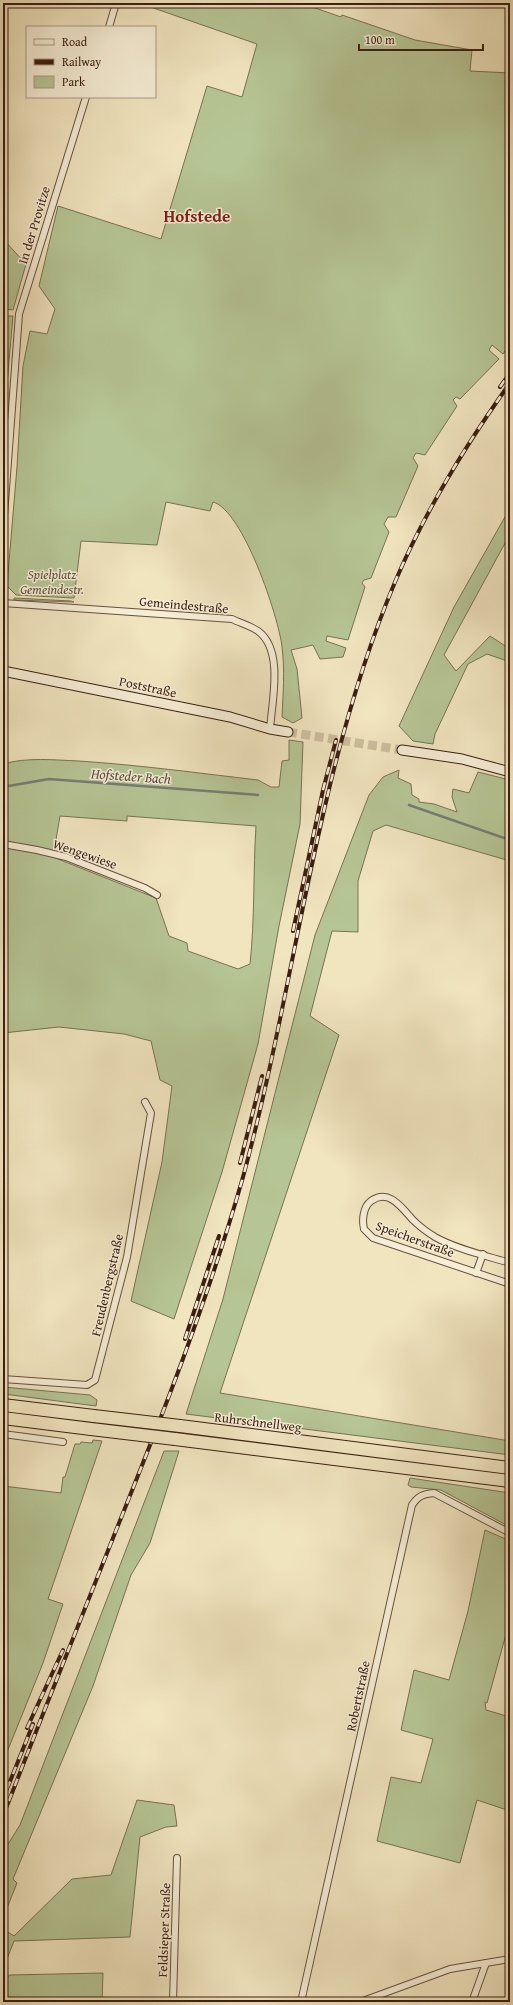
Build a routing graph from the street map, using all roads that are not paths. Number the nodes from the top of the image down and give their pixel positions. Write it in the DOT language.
graph roads {
  1 [pos="116,3"];
  2 [pos="109,26"];
  3 [pos="86,98"];
  4 [pos="3,529"];
  5 [pos="3,603"];
  6 [pos="3,670"];
  7 [pos="270,729"];
  8 [pos="288,732"];
  9 [pos="402,750"];
  10 [pos="510,772"];
  11 [pos="3,844"];
  12 [pos="156,895"];
  13 [pos="145,1102"];
  14 [pos="483,1254"];
  15 [pos="510,1263"];
  16 [pos="476,1273"];
  17 [pos="510,1284"];
  18 [pos="3,1379"];
  19 [pos="3,1400"];
  20 [pos="3,1405"];
  21 [pos="52,1411"];
  22 [pos="3,1418"];
  23 [pos="3,1434"];
  24 [pos="63,1442"];
  25 [pos="510,1468"];
  26 [pos="510,1480"];
  27 [pos="510,1533"];
  28 [pos="177,1858"];
  29 [pos="510,1959"];
  30 [pos="486,1963"];
  31 [pos="173,2002"];
  32 [pos="301,2002"];
  33 [pos="360,2002"];
  34 [pos="472,2002"];
  1 -- 2 [label="street"];
  3 -- 4 [label="street, In der Provitze"];
  5 -- 7 [label="street, Gemeindestraße"];
  6 -- 7 [label="street, Poststraße"];
  7 -- 8 [label="street, Poststraße"];
  9 -- 10 [label="street"];
  11 -- 12 [label="street, Wengewiese"];
  13 -- 18 [label="street, Freudenbergstraße"];
  14 -- 15 [label="street, Speicherstraße"];
  14 -- 16 [label="street"];
  14 -- 16 [label="street, Speicherstraße"];
  16 -- 17 [label="street, Speicherstraße"];
  19 -- 21 [label="highway"];
  20 -- 21 [label="highway, Ruhrschnellweg"];
  21 -- 25 [label="highway, Ruhrschnellweg, bridge"];
  22 -- 26 [label="highway, Ruhrschnellweg, bridge"];
  23 -- 24 [label="street"];
  27 -- 32 [label="street, Robertstraße"];
  28 -- 31 [label="street, Feldsieper Straße"];
  29 -- 30 [label="street"];
  30 -- 33 [label="street"];
  30 -- 34 [label="street"];
}
